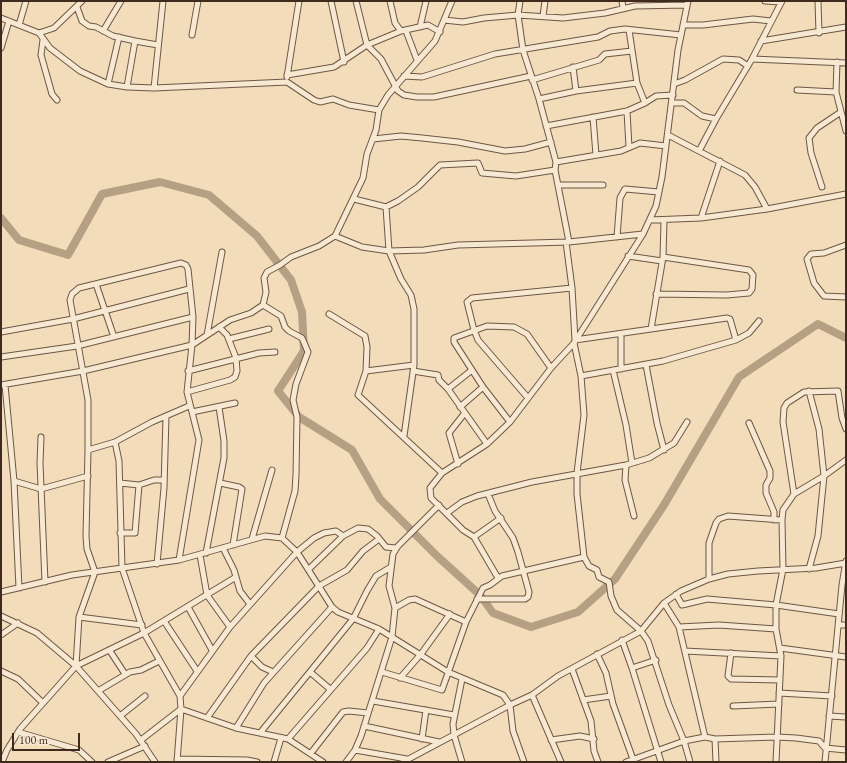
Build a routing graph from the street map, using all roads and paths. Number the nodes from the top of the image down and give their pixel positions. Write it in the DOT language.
graph roads {
  1 [pos="26,1"];
  2 [pos="82,1"];
  3 [pos="121,1"];
  4 [pos="163,1"];
  5 [pos="198,1"];
  6 [pos="299,1"];
  7 [pos="332,1"];
  8 [pos="356,1"];
  9 [pos="390,1"];
  10 [pos="426,1"];
  11 [pos="452,1"];
  12 [pos="520,1"];
  13 [pos="545,1"];
  14 [pos="622,1"];
  15 [pos="765,1"];
  16 [pos="818,1"];
  17 [pos="781,2"];
  18 [pos="687,3"];
  19 [pos="77,7"];
  20 [pos="623,8"];
  21 [pos="518,15"];
  22 [pos="543,16"];
  23 [pos="1,18"];
  24 [pos="444,20"];
  25 [pos="10,21"];
  26 [pos="771,22"];
  27 [pos="396,23"];
  28 [pos="19,25"];
  29 [pos="683,25"];
  30 [pos="420,27"];
  31 [pos="846,28"];
  32 [pos="629,30"];
  33 [pos="103,31"];
  34 [pos="403,31"];
  35 [pos="440,32"];
  36 [pos="39,33"];
  37 [pos="819,33"];
  38 [pos="192,35"];
  39 [pos="392,35"];
  40 [pos="680,35"];
  41 [pos="119,37"];
  42 [pos="43,40"];
  43 [pos="135,41"];
  44 [pos="761,42"];
  45 [pos="158,44"];
  46 [pos="368,45"];
  47 [pos="1,48"];
  48 [pos="523,50"];
  49 [pos="632,51"];
  50 [pos="752,59"];
  51 [pos="417,60"];
  52 [pos="344,62"];
  53 [pos="837,62"];
  54 [pos="846,62"];
  55 [pos="748,66"];
  56 [pos="573,67"];
  57 [pos="287,75"];
  58 [pos="404,76"];
  59 [pos="532,78"];
  60 [pos="287,82"];
  61 [pos="637,83"];
  62 [pos="108,84"];
  63 [pos="674,84"];
  64 [pos="127,87"];
  65 [pos="395,87"];
  66 [pos="154,88"];
  67 [pos="797,90"];
  68 [pos="576,91"];
  69 [pos="836,92"];
  70 [pos="673,95"];
  71 [pos="539,99"];
  72 [pos="57,100"];
  73 [pos="645,103"];
  74 [pos="672,103"];
  75 [pos="379,110"];
  76 [pos="627,111"];
  77 [pos="841,112"];
  78 [pos="593,117"];
  79 [pos="716,119"];
  80 [pos="546,126"];
  81 [pos="846,131"];
  82 [pos="668,136"];
  83 [pos="373,139"];
  84 [pos="551,142"];
  85 [pos="666,146"];
  86 [pos="629,147"];
  87 [pos="699,150"];
  88 [pos="596,156"];
  89 [pos="720,161"];
  90 [pos="556,162"];
  91 [pos="555,170"];
  92 [pos="558,185"];
  93 [pos="603,185"];
  94 [pos="822,187"];
  95 [pos="659,192"];
  96 [pos="846,194"];
  97 [pos="354,199"];
  98 [pos="386,207"];
  99 [pos="767,209"];
  100 [pos="701,218"];
  101 [pos="650,220"];
  102 [pos="664,221"];
  103 [pos="643,234"];
  104 [pos="335,236"];
  105 [pos="617,237"];
  106 [pos="568,242"];
  107 [pos="846,245"];
  108 [pos="389,251"];
  109 [pos="222,252"];
  110 [pos="628,256"];
  111 [pos="663,259"];
  112 [pos="96,284"];
  113 [pos="572,288"];
  114 [pos="189,289"];
  115 [pos="656,294"];
  116 [pos="846,297"];
  117 [pos="263,306"];
  118 [pos="106,309"];
  119 [pos="329,314"];
  120 [pos="193,317"];
  121 [pos="73,318"];
  122 [pos="759,321"];
  123 [pos="219,327"];
  124 [pos="269,329"];
  125 [pos="651,329"];
  126 [pos="474,330"];
  127 [pos="1,332"];
  128 [pos="621,334"];
  129 [pos="207,335"];
  130 [pos="114,336"];
  131 [pos="229,339"];
  132 [pos="736,340"];
  133 [pos="575,341"];
  134 [pos="192,345"];
  135 [pos="77,346"];
  136 [pos="275,352"];
  137 [pos="1,357"];
  138 [pos="236,358"];
  139 [pos="414,365"];
  140 [pos="646,365"];
  141 [pos="551,368"];
  142 [pos="621,369"];
  143 [pos="472,370"];
  144 [pos="613,370"];
  145 [pos="83,371"];
  146 [pos="188,371"];
  147 [pos="366,371"];
  148 [pos="413,371"];
  149 [pos="581,376"];
  150 [pos="3,385"];
  151 [pos="483,387"];
  152 [pos="448,389"];
  153 [pos="809,391"];
  154 [pos="187,392"];
  155 [pos="528,398"];
  156 [pos="235,403"];
  157 [pos="189,406"];
  158 [pos="219,407"];
  159 [pos="460,407"];
  160 [pos="192,412"];
  161 [pos="464,414"];
  162 [pos="166,416"];
  163 [pos="510,422"];
  164 [pos="687,422"];
  165 [pos="749,423"];
  166 [pos="846,429"];
  167 [pos="404,436"];
  168 [pos="41,437"];
  169 [pos="115,442"];
  170 [pos="487,444"];
  171 [pos="88,450"];
  172 [pos="664,450"];
  173 [pos="846,460"];
  174 [pos="458,464"];
  175 [pos="629,464"];
  176 [pos="272,470"];
  177 [pos="442,473"];
  178 [pos="577,473"];
  179 [pos="88,476"];
  180 [pos="824,476"];
  181 [pos="164,480"];
  182 [pos="14,481"];
  183 [pos="120,483"];
  184 [pos="220,483"];
  185 [pos="139,485"];
  186 [pos="41,488"];
  187 [pos="488,494"];
  188 [pos="794,494"];
  189 [pos="439,505"];
  190 [pos="447,513"];
  191 [pos="634,516"];
  192 [pos="501,518"];
  193 [pos="774,520"];
  194 [pos="782,520"];
  195 [pos="120,533"];
  196 [pos="344,536"];
  197 [pos="474,536"];
  198 [pos="282,538"];
  199 [pos="380,539"];
  200 [pos="252,540"];
  201 [pos="233,545"];
  202 [pos="223,548"];
  203 [pos="396,548"];
  204 [pos="297,552"];
  205 [pos="206,553"];
  206 [pos="200,555"];
  207 [pos="584,557"];
  208 [pos="179,560"];
  209 [pos="846,562"];
  210 [pos="157,564"];
  211 [pos="391,567"];
  212 [pos="122,568"];
  213 [pos="309,569"];
  214 [pos="524,569"];
  215 [pos="783,569"];
  216 [pos="809,569"];
  217 [pos="95,572"];
  218 [pos="236,576"];
  219 [pos="498,578"];
  220 [pos="710,580"];
  221 [pos="45,582"];
  222 [pos="319,586"];
  223 [pos="19,588"];
  224 [pos="1,592"];
  225 [pos="676,594"];
  226 [pos="208,595"];
  227 [pos="477,599"];
  228 [pos="250,604"];
  229 [pos="664,604"];
  230 [pos="776,605"];
  231 [pos="188,607"];
  232 [pos="332,607"];
  233 [pos="395,608"];
  234 [pos="450,614"];
  235 [pos="839,614"];
  236 [pos="1,616"];
  237 [pos="79,618"];
  238 [pos="353,619"];
  239 [pos="164,621"];
  240 [pos="18,622"];
  241 [pos="466,622"];
  242 [pos="839,624"];
  243 [pos="142,625"];
  244 [pos="846,625"];
  245 [pos="230,627"];
  246 [pos="679,627"];
  247 [pos="379,629"];
  248 [pos="776,629"];
  249 [pos="641,631"];
  250 [pos="144,633"];
  251 [pos="1,635"];
  252 [pos="392,637"];
  253 [pos="622,640"];
  254 [pos="780,648"];
  255 [pos="212,650"];
  256 [pos="110,651"];
  257 [pos="685,651"];
  258 [pos="731,653"];
  259 [pos="421,654"];
  260 [pos="598,654"];
  261 [pos="836,655"];
  262 [pos="251,656"];
  263 [pos="780,656"];
  264 [pos="846,657"];
  265 [pos="656,660"];
  266 [pos="159,662"];
  267 [pos="76,666"];
  268 [pos="632,668"];
  269 [pos="572,669"];
  270 [pos="1,671"];
  271 [pos="197,672"];
  272 [pos="272,672"];
  273 [pos="310,672"];
  274 [pos="382,672"];
  275 [pos="448,672"];
  276 [pos="125,674"];
  277 [pos="400,678"];
  278 [pos="462,679"];
  279 [pos="780,680"];
  280 [pos="330,689"];
  281 [pos="98,691"];
  282 [pos="779,693"];
  283 [pos="532,695"];
  284 [pos="145,696"];
  285 [pos="180,696"];
  286 [pos="611,696"];
  287 [pos="832,696"];
  288 [pos="373,700"];
  289 [pos="583,700"];
  290 [pos="43,703"];
  291 [pos="779,704"];
  292 [pos="510,705"];
  293 [pos="733,706"];
  294 [pos="181,709"];
  295 [pos="426,710"];
  296 [pos="368,714"];
  297 [pos="454,714"];
  298 [pos="120,716"];
  299 [pos="829,716"];
  300 [pos="846,717"];
  301 [pos="207,718"];
  302 [pos="364,726"];
  303 [pos="236,728"];
  304 [pos="18,732"];
  305 [pos="260,733"];
  306 [pos="827,733"];
  307 [pos="454,735"];
  308 [pos="705,737"];
  309 [pos="776,737"];
  310 [pos="281,738"];
  311 [pos="594,738"];
  312 [pos="288,739"];
  313 [pos="422,739"];
  314 [pos="715,739"];
  315 [pos="141,740"];
  316 [pos="551,740"];
  317 [pos="684,741"];
  318 [pos="819,741"];
  319 [pos="439,742"];
  320 [pos="145,746"];
  321 [pos="826,748"];
  322 [pos="355,750"];
  323 [pos="657,750"];
  324 [pos="846,750"];
  325 [pos="311,753"];
  326 [pos="2,761"];
  327 [pos="177,761"];
  328 [pos="246,761"];
  329 [pos="405,761"];
  330 [pos="634,761"];
  331 [pos="8,762"];
  332 [pos="92,762"];
  333 [pos="108,762"];
  334 [pos="154,762"];
  335 [pos="257,762"];
  336 [pos="274,762"];
  337 [pos="323,762"];
  338 [pos="346,762"];
  339 [pos="462,762"];
  340 [pos="524,762"];
  341 [pos="561,762"];
  342 [pos="598,762"];
  343 [pos="626,762"];
  344 [pos="661,762"];
  345 [pos="690,762"];
  346 [pos="716,762"];
  347 [pos="776,762"];
  348 [pos="825,762"];
  1 -- 28 [label="street"];
  2 -- 19 [label="street"];
  3 -- 33 [label="street"];
  4 -- 45 [label="street"];
  5 -- 38 [label="street"];
  6 -- 57 [label="street"];
  7 -- 52 [label="street"];
  8 -- 46 [label="street"];
  9 -- 27 [label="street"];
  10 -- 30 [label="street"];
  11 -- 24 [label="street"];
  12 -- 21 [label="street"];
  13 -- 22 [label="street"];
  14 -- 20 [label="street"];
  15 -- 17 [label="street"];
  16 -- 37 [label="street"];
  17 -- 26 [label="street"];
  18 -- 20 [label="street"];
  18 -- 29 [label="street"];
  19 -- 33 [label="street"];
  19 -- 36 [label="street"];
  20 -- 22 [label="street"];
  21 -- 22 [label="street"];
  21 -- 24 [label="street"];
  21 -- 48 [label="street"];
  23 -- 25 [label="street"];
  24 -- 35 [label="street"];
  25 -- 28 [label="street"];
  25 -- 47 [label="street"];
  26 -- 29 [label="street"];
  26 -- 44 [label="street"];
  27 -- 34 [label="street"];
  27 -- 39 [label="street"];
  28 -- 36 [label="street"];
  29 -- 40 [label="street"];
  30 -- 34 [label="street"];
  30 -- 35 [label="street"];
  31 -- 37 [label="street"];
  32 -- 40 [label="street"];
  32 -- 48 [label="street"];
  32 -- 49 [label="street"];
  33 -- 41 [label="street"];
  34 -- 39 [label="street"];
  34 -- 51 [label="street"];
  35 -- 51 [label="street"];
  36 -- 42 [label="street"];
  37 -- 44 [label="street"];
  39 -- 46 [label="street"];
  40 -- 63 [label="street"];
  41 -- 43 [label="street"];
  41 -- 62 [label="street"];
  42 -- 62 [label="street"];
  42 -- 72 [label="street"];
  43 -- 45 [label="street"];
  43 -- 64 [label="street"];
  44 -- 50 [label="street"];
  45 -- 66 [label="street"];
  46 -- 52 [label="street"];
  46 -- 65 [label="street"];
  48 -- 58 [label="street"];
  48 -- 59 [label="street"];
  49 -- 56 [label="street"];
  49 -- 61 [label="street"];
  50 -- 53 [label="street"];
  50 -- 55 [label="street"];
  51 -- 58 [label="street"];
  52 -- 57 [label="street"];
  53 -- 54 [label="street"];
  53 -- 69 [label="street"];
  55 -- 63 [label="street"];
  55 -- 79 [label="street"];
  56 -- 59 [label="street"];
  56 -- 68 [label="street"];
  57 -- 60 [label="street"];
  58 -- 65 [label="street"];
  59 -- 65 [label="street"];
  59 -- 71 [label="street"];
  60 -- 66 [label="street"];
  60 -- 75 [label="street"];
  61 -- 68 [label="street"];
  61 -- 73 [label="street"];
  62 -- 64 [label="street"];
  63 -- 70 [label="street"];
  64 -- 66 [label="street"];
  65 -- 75 [label="street"];
  67 -- 69 [label="street"];
  68 -- 71 [label="street"];
  69 -- 77 [label="street"];
  70 -- 73 [label="street"];
  70 -- 74 [label="street"];
  71 -- 80 [label="street"];
  73 -- 76 [label="street"];
  74 -- 79 [label="street"];
  74 -- 82 [label="street"];
  75 -- 83 [label="street"];
  76 -- 78 [label="street"];
  76 -- 86 [label="street"];
  77 -- 81 [label="street"];
  77 -- 94 [label="street"];
  78 -- 80 [label="street"];
  78 -- 88 [label="street"];
  79 -- 87 [label="street"];
  80 -- 84 [label="street"];
  82 -- 85 [label="street"];
  82 -- 87 [label="street"];
  83 -- 84 [label="street"];
  83 -- 97 [label="street"];
  84 -- 90 [label="street"];
  85 -- 86 [label="street"];
  85 -- 95 [label="street"];
  86 -- 88 [label="street"];
  87 -- 89 [label="street"];
  88 -- 90 [label="street"];
  89 -- 99 [label="street"];
  89 -- 100 [label="street"];
  90 -- 91 [label="street"];
  91 -- 92 [label="street"];
  91 -- 98 [label="street"];
  92 -- 93 [label="street"];
  92 -- 106 [label="street"];
  95 -- 101 [label="street"];
  95 -- 105 [label="street"];
  96 -- 99 [label="street"];
  97 -- 98 [label="street"];
  97 -- 104 [label="street"];
  98 -- 108 [label="street"];
  99 -- 100 [label="street"];
  100 -- 102 [label="street"];
  101 -- 102 [label="street"];
  101 -- 103 [label="street"];
  102 -- 111 [label="street"];
  103 -- 105 [label="street"];
  103 -- 110 [label="street"];
  104 -- 108 [label="street"];
  104 -- 117 [label="street"];
  105 -- 106 [label="street"];
  106 -- 108 [label="street"];
  106 -- 113 [label="street"];
  107 -- 116 [label="street"];
  108 -- 139 [label="street"];
  109 -- 129 [label="street"];
  110 -- 111 [label="street"];
  110 -- 133 [label="street"];
  111 -- 115 [label="street"];
  111 -- 115 [label="street"];
  112 -- 114 [label="street"];
  112 -- 118 [label="street"];
  112 -- 121 [label="street"];
  113 -- 126 [label="street"];
  113 -- 133 [label="street"];
  114 -- 118 [label="street"];
  114 -- 120 [label="street"];
  115 -- 125 [label="street"];
  117 -- 123 [label="street"];
  117 -- 198 [label="street"];
  118 -- 121 [label="street"];
  118 -- 130 [label="street"];
  119 -- 147 [label="street"];
  120 -- 130 [label="street"];
  120 -- 134 [label="street"];
  121 -- 127 [label="street"];
  121 -- 135 [label="street"];
  122 -- 132 [label="street"];
  123 -- 129 [label="street"];
  123 -- 131 [label="street"];
  124 -- 131 [label="street"];
  125 -- 128 [label="street"];
  125 -- 132 [label="street"];
  126 -- 141 [label="street"];
  126 -- 143 [label="street"];
  126 -- 155 [label="street"];
  128 -- 133 [label="street"];
  128 -- 142 [label="street"];
  129 -- 134 [label="street"];
  130 -- 135 [label="street"];
  131 -- 138 [label="street"];
  132 -- 140 [label="street"];
  133 -- 141 [label="street"];
  133 -- 149 [label="street"];
  134 -- 145 [label="street"];
  134 -- 146 [label="street"];
  135 -- 137 [label="street"];
  135 -- 145 [label="street"];
  136 -- 138 [label="street"];
  138 -- 146 [label="street"];
  138 -- 154 [label="street"];
  139 -- 147 [label="street"];
  139 -- 148 [label="street"];
  140 -- 142 [label="street"];
  140 -- 172 [label="street"];
  141 -- 155 [label="street"];
  142 -- 144 [label="street"];
  143 -- 151 [label="street"];
  143 -- 152 [label="street"];
  144 -- 149 [label="street"];
  144 -- 175 [label="street"];
  145 -- 150 [label="street"];
  145 -- 171 [label="street"];
  146 -- 154 [label="street"];
  147 -- 167 [label="street"];
  148 -- 152 [label="street"];
  148 -- 167 [label="street"];
  149 -- 178 [label="street"];
  150 -- 182 [label="street"];
  151 -- 159 [label="street"];
  151 -- 163 [label="street"];
  152 -- 159 [label="street"];
  153 -- 166 [label="street"];
  153 -- 180 [label="street"];
  153 -- 188 [label="street"];
  154 -- 157 [label="street"];
  155 -- 163 [label="street"];
  156 -- 158 [label="street"];
  157 -- 160 [label="street"];
  157 -- 162 [label="street"];
  158 -- 160 [label="street"];
  158 -- 184 [label="street"];
  159 -- 161 [label="street"];
  160 -- 208 [label="street"];
  161 -- 170 [label="street"];
  161 -- 174 [label="street"];
  162 -- 169 [label="street"];
  162 -- 181 [label="street"];
  163 -- 170 [label="street"];
  164 -- 172 [label="street"];
  165 -- 193 [label="street"];
  167 -- 177 [label="street"];
  168 -- 186 [label="street"];
  169 -- 171 [label="street"];
  169 -- 183 [label="street"];
  170 -- 174 [label="street"];
  171 -- 179 [label="street"];
  172 -- 175 [label="street"];
  173 -- 180 [label="street"];
  174 -- 177 [label="street"];
  175 -- 178 [label="street"];
  175 -- 191 [label="street"];
  176 -- 200 [label="street"];
  177 -- 189 [label="street"];
  178 -- 187 [label="street"];
  178 -- 207 [label="street"];
  179 -- 186 [label="street"];
  179 -- 217 [label="street"];
  180 -- 188 [label="street"];
  180 -- 216 [label="street"];
  181 -- 185 [label="street"];
  181 -- 210 [label="street"];
  182 -- 186 [label="street"];
  182 -- 223 [label="street"];
  183 -- 185 [label="street"];
  183 -- 195 [label="street"];
  184 -- 201 [label="street"];
  184 -- 205 [label="street"];
  185 -- 195 [label="street"];
  186 -- 221 [label="street"];
  187 -- 190 [label="street"];
  187 -- 192 [label="street"];
  188 -- 194 [label="street"];
  189 -- 190 [label="street"];
  189 -- 203 [label="street"];
  190 -- 197 [label="street"];
  192 -- 197 [label="street"];
  192 -- 214 [label="street"];
  193 -- 194 [label="street"];
  193 -- 220 [label="street"];
  194 -- 215 [label="street"];
  195 -- 212 [label="street"];
  196 -- 199 [label="street"];
  196 -- 204 [label="street"];
  196 -- 213 [label="street"];
  197 -- 219 [label="street"];
  198 -- 200 [label="street"];
  198 -- 204 [label="street"];
  199 -- 203 [label="street"];
  199 -- 222 [label="street"];
  200 -- 201 [label="street"];
  201 -- 202 [label="street"];
  202 -- 205 [label="street"];
  202 -- 218 [label="street"];
  203 -- 211 [label="street"];
  204 -- 213 [label="street"];
  204 -- 228 [label="street"];
  205 -- 206 [label="street"];
  206 -- 208 [label="street"];
  206 -- 226 [label="street"];
  207 -- 214 [label="street"];
  207 -- 249 [label="street"];
  208 -- 210 [label="street"];
  209 -- 216 [label="street"];
  209 -- 235 [label="street"];
  210 -- 212 [label="street"];
  211 -- 233 [label="street"];
  211 -- 238 [label="street"];
  212 -- 217 [label="street"];
  212 -- 243 [label="street"];
  213 -- 222 [label="street"];
  214 -- 219 [label="street"];
  214 -- 227 [label="street"];
  215 -- 216 [label="street"];
  215 -- 220 [label="street"];
  215 -- 230 [label="street"];
  217 -- 221 [label="street"];
  217 -- 237 [label="street"];
  218 -- 226 [label="street"];
  218 -- 228 [label="street"];
  219 -- 227 [label="street"];
  220 -- 225 [label="street"];
  221 -- 223 [label="street"];
  222 -- 232 [label="street"];
  222 -- 262 [label="street"];
  223 -- 224 [label="street"];
  225 -- 229 [label="street"];
  225 -- 230 [label="street"];
  226 -- 231 [label="street"];
  226 -- 245 [label="street"];
  227 -- 241 [label="street"];
  228 -- 245 [label="street"];
  229 -- 246 [label="street"];
  229 -- 249 [label="street"];
  230 -- 235 [label="street"];
  230 -- 248 [label="street"];
  231 -- 239 [label="street"];
  231 -- 255 [label="street"];
  232 -- 238 [label="street"];
  232 -- 272 [label="street"];
  233 -- 234 [label="street"];
  233 -- 252 [label="street"];
  234 -- 241 [label="street"];
  234 -- 259 [label="street"];
  235 -- 242 [label="street"];
  236 -- 240 [label="street"];
  237 -- 243 [label="street"];
  237 -- 267 [label="street"];
  238 -- 247 [label="street"];
  238 -- 273 [label="street"];
  239 -- 250 [label="street"];
  239 -- 271 [label="street"];
  240 -- 251 [label="street"];
  240 -- 267 [label="street"];
  241 -- 275 [label="street"];
  242 -- 244 [label="street"];
  242 -- 261 [label="street"];
  243 -- 250 [label="street"];
  245 -- 255 [label="street"];
  246 -- 248 [label="street"];
  246 -- 257 [label="street"];
  247 -- 252 [label="street"];
  247 -- 280 [label="street"];
  248 -- 254 [label="street"];
  249 -- 253 [label="street"];
  249 -- 265 [label="street"];
  250 -- 256 [label="street"];
  250 -- 266 [label="street"];
  252 -- 259 [label="street"];
  252 -- 274 [label="street"];
  253 -- 260 [label="street"];
  253 -- 268 [label="street"];
  254 -- 261 [label="street"];
  254 -- 263 [label="street"];
  255 -- 271 [label="street"];
  256 -- 267 [label="street"];
  256 -- 276 [label="street"];
  257 -- 258 [label="street"];
  257 -- 308 [label="street"];
  258 -- 263 [label="street"];
  258 -- 279 [label="street"];
  259 -- 275 [label="street"];
  259 -- 277 [label="street"];
  260 -- 269 [label="street"];
  260 -- 286 [label="street"];
  261 -- 264 [label="street"];
  261 -- 287 [label="street"];
  262 -- 272 [label="street"];
  262 -- 301 [label="street"];
  263 -- 279 [label="street"];
  265 -- 268 [label="street"];
  265 -- 317 [label="street"];
  266 -- 276 [label="street"];
  266 -- 285 [label="street"];
  267 -- 281 [label="street"];
  267 -- 290 [label="street"];
  268 -- 323 [label="street"];
  269 -- 283 [label="street"];
  269 -- 289 [label="street"];
  270 -- 290 [label="street"];
  271 -- 285 [label="street"];
  272 -- 303 [label="street"];
  273 -- 280 [label="street"];
  273 -- 305 [label="street"];
  274 -- 277 [label="street"];
  274 -- 288 [label="street"];
  275 -- 277 [label="street"];
  275 -- 278 [label="street"];
  276 -- 281 [label="street"];
  278 -- 292 [label="street"];
  278 -- 297 [label="street"];
  279 -- 282 [label="street"];
  280 -- 312 [label="street"];
  281 -- 298 [label="street"];
  282 -- 287 [label="street"];
  282 -- 291 [label="street"];
  283 -- 292 [label="street"];
  283 -- 316 [label="street"];
  284 -- 298 [label="street"];
  285 -- 294 [label="street"];
  286 -- 289 [label="street"];
  286 -- 330 [label="street"];
  287 -- 299 [label="street"];
  288 -- 295 [label="street"];
  288 -- 296 [label="street"];
  289 -- 311 [label="street"];
  290 -- 304 [label="street"];
  291 -- 293 [label="street"];
  291 -- 309 [label="street"];
  292 -- 307 [label="street"];
  292 -- 340 [label="street"];
  294 -- 301 [label="street"];
  294 -- 315 [label="street"];
  294 -- 327 [label="street"];
  295 -- 297 [label="street"];
  295 -- 313 [label="street"];
  296 -- 302 [label="street"];
  296 -- 325 [label="street"];
  297 -- 307 [label="street"];
  298 -- 315 [label="street"];
  299 -- 300 [label="street"];
  299 -- 306 [label="street"];
  301 -- 303 [label="street"];
  302 -- 313 [label="street"];
  302 -- 322 [label="street"];
  303 -- 305 [label="street"];
  304 -- 326 [label="street"];
  304 -- 332 [label="street"];
  305 -- 310 [label="street"];
  306 -- 318 [label="street"];
  306 -- 321 [label="street"];
  307 -- 319 [label="street"];
  307 -- 339 [label="street"];
  308 -- 314 [label="street"];
  308 -- 317 [label="street"];
  309 -- 314 [label="street"];
  309 -- 318 [label="street"];
  309 -- 347 [label="street"];
  310 -- 312 [label="street"];
  310 -- 336 [label="street"];
  311 -- 316 [label="street"];
  311 -- 342 [label="street"];
  312 -- 325 [label="street"];
  313 -- 319 [label="street"];
  314 -- 346 [label="street"];
  315 -- 320 [label="street"];
  316 -- 341 [label="street"];
  317 -- 323 [label="street"];
  317 -- 345 [label="street"];
  318 -- 321 [label="street"];
  319 -- 329 [label="street"];
  320 -- 333 [label="street"];
  320 -- 334 [label="street"];
  321 -- 324 [label="street"];
  321 -- 348 [label="street"];
  322 -- 329 [label="street"];
  322 -- 338 [label="street"];
  323 -- 330 [label="street"];
  323 -- 344 [label="street"];
  325 -- 337 [label="street"];
  326 -- 331 [label="street"];
  327 -- 328 [label="street"];
  328 -- 335 [label="street"];
  330 -- 343 [label="street"];
}
